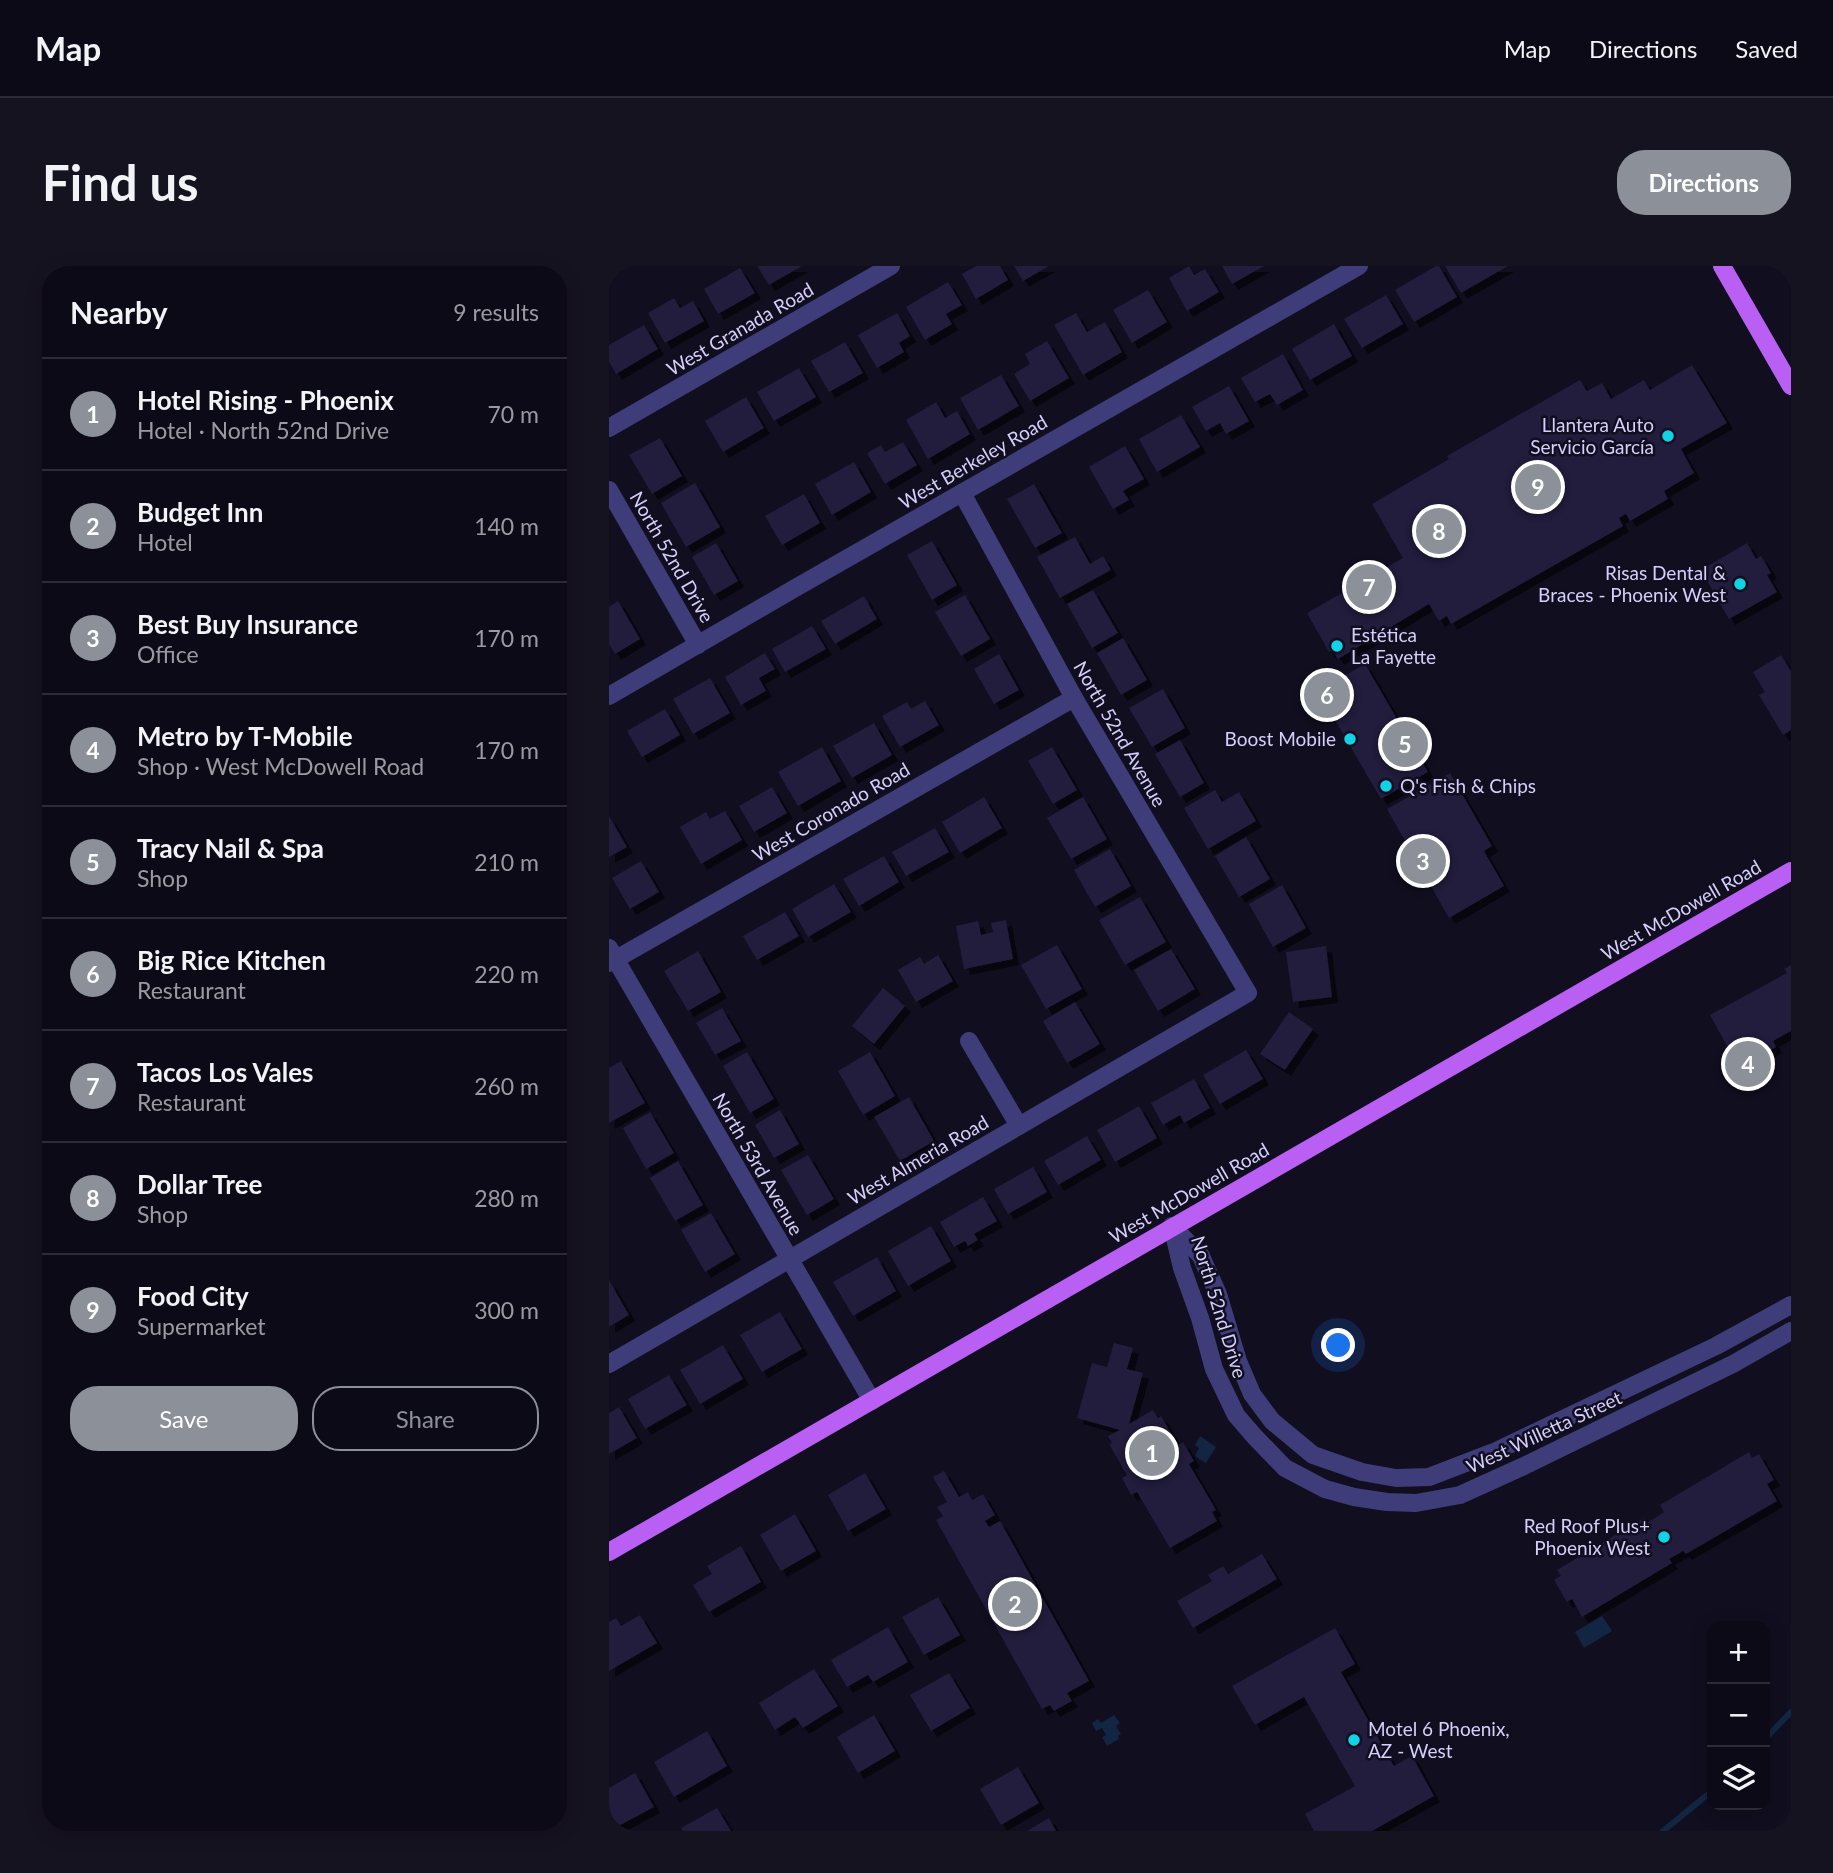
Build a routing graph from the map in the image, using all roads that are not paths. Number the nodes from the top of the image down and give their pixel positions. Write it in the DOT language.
graph roads {
  1 [pos="891,266"];
  2 [pos="1359,266"];
  3 [pos="1722,266"];
  4 [pos="1791,386"];
  5 [pos="609,428"];
  6 [pos="609,490"];
  7 [pos="962,493"];
  8 [pos="698,645"];
  9 [pos="609,696"];
  10 [pos="1074,698"];
  11 [pos="1791,871"];
  12 [pos="611,957"];
  13 [pos="1248,993"];
  14 [pos="969,1041"];
  15 [pos="1019,1126"];
  16 [pos="1172,1226"];
  17 [pos="789,1260"];
  18 [pos="1791,1305"];
  19 [pos="1791,1331"];
  20 [pos="609,1364"];
  21 [pos="871,1401"];
  22 [pos="1313,1455"];
  23 [pos="1302,1477"];
  24 [pos="609,1552"];
  1 -- 5 [label="street, West Granada Road"];
  2 -- 7 [label="street, West Berkeley Road"];
  3 -- 4 [label="main road"];
  6 -- 8 [label="street, North 52nd Drive"];
  7 -- 8 [label="street, West Berkeley Road"];
  7 -- 10 [label="street, North 52nd Avenue"];
  8 -- 9 [label="street, West Berkeley Road"];
  10 -- 12 [label="street, West Coronado Road"];
  10 -- 13 [label="street, North 52nd Avenue"];
  11 -- 16 [label="main road, West McDowell Road"];
  12 -- 17 [label="street, North 53rd Avenue"];
  13 -- 15 [label="street, West Almeria Road"];
  14 -- 15 [label="street"];
  15 -- 17 [label="street, West Almeria Road"];
  16 -- 21 [label="main road, West McDowell Road"];
  16 -- 22 [label="street, North 52nd Drive"];
  16 -- 23 [label="street, North 52nd Drive"];
  17 -- 20 [label="street, West Almeria Road"];
  17 -- 21 [label="street, North 53rd Avenue"];
  18 -- 22 [label="street, West Willetta Street"];
  19 -- 23 [label="street, West Willetta Street"];
  21 -- 24 [label="main road, West McDowell Road"];
}
